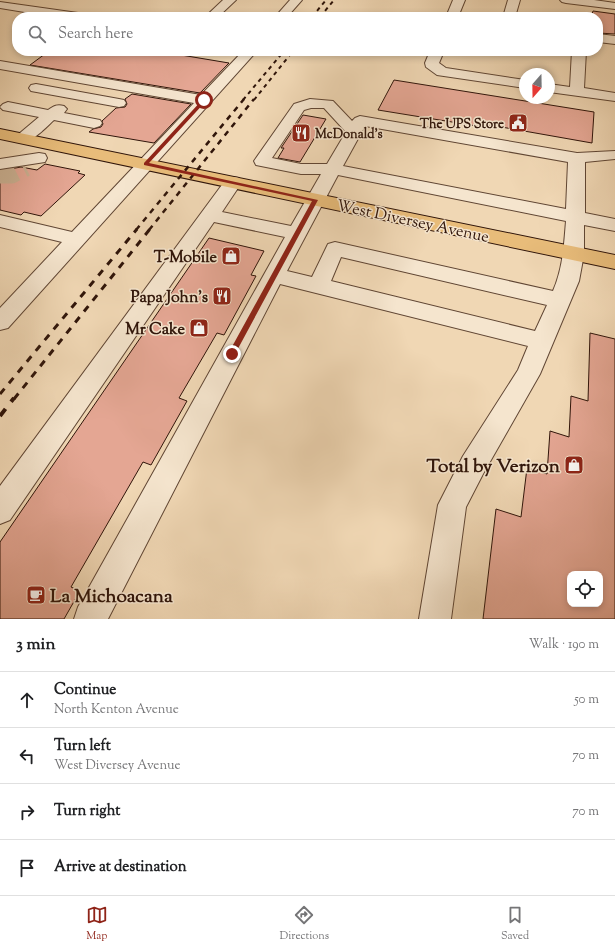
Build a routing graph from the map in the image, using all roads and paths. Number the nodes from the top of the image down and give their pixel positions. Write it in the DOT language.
graph roads {
  1 [pos="230,0"];
  2 [pos="296,0"];
  3 [pos="459,0"];
  4 [pos="514,0"];
  5 [pos="566,0"];
  6 [pos="0,5"];
  7 [pos="615,6"];
  8 [pos="46,12"];
  9 [pos="217,12"];
  10 [pos="285,12"];
  11 [pos="454,12"];
  12 [pos="510,12"];
  13 [pos="603,39"];
  14 [pos="615,40"];
  15 [pos="245,56"];
  16 [pos="435,56"];
  17 [pos="579,56"];
  18 [pos="0,65"];
  19 [pos="519,83"];
  20 [pos="36,88"];
  21 [pos="555,89"];
  22 [pos="577,92"];
  23 [pos="77,95"];
  24 [pos="615,97"];
  25 [pos="204,100"];
  26 [pos="119,103"];
  27 [pos="8,107"];
  28 [pos="52,115"];
  29 [pos="94,124"];
  30 [pos="354,132"];
  31 [pos="0,134"];
  32 [pos="22,138"];
  33 [pos="54,145"];
  34 [pos="612,155"];
  35 [pos="577,158"];
  36 [pos="0,164"];
  37 [pos="146,164"];
  38 [pos="333,169"];
  39 [pos="233,182"];
  40 [pos="315,200"];
  41 [pos="210,215"];
  42 [pos="575,217"];
  43 [pos="0,221"];
  44 [pos="615,225"];
  45 [pos="297,234"];
  46 [pos="76,240"];
  47 [pos="574,254"];
  48 [pos="615,262"];
  49 [pos="274,275"];
  50 [pos="318,286"];
  51 [pos="560,300"];
  52 [pos="0,322"];
  53 [pos="542,341"];
  54 [pos="0,510"];
  55 [pos="90,619"];
  56 [pos="435,619"];
  1 -- 9 [label="street"];
  2 -- 10 [label="street"];
  3 -- 11 [label="street"];
  4 -- 12 [label="street"];
  5 -- 7 [label="street"];
  6 -- 8 [label="street"];
  13 -- 14 [label="street"];
  15 -- 25 [label="street"];
  16 -- 19 [label="street"];
  17 -- 22 [label="street"];
  18 -- 25 [label="street"];
  20 -- 23 [label="street"];
  21 -- 22 [label="street"];
  22 -- 24 [label="street"];
  23 -- 26 [label="street"];
  23 -- 28 [label="street"];
  25 -- 37 [label="street"];
  27 -- 28 [label="street"];
  28 -- 29 [label="street"];
  28 -- 32 [label="street"];
  30 -- 35 [label="street"];
  30 -- 38 [label="street"];
  30 -- 38 [label="street"];
  31 -- 32 [label="main road, West Diversey Avenue"];
  32 -- 33 [label="main road, West Diversey Avenue"];
  33 -- 36 [label="street"];
  33 -- 37 [label="main road, West Diversey Avenue"];
  34 -- 35 [label="street"];
  35 -- 42 [label="street"];
  37 -- 39 [label="main road, West Diversey Avenue"];
  37 -- 46 [label="street"];
  38 -- 40 [label="street"];
  38 -- 42 [label="street"];
  39 -- 40 [label="main road, West Diversey Avenue"];
  39 -- 41 [label="street"];
  40 -- 45 [label="street"];
  40 -- 47 [label="main road, West Diversey Avenue"];
  41 -- 45 [label="street"];
  41 -- 54 [label="street"];
  42 -- 44 [label="street"];
  42 -- 47 [label="street"];
  43 -- 46 [label="street"];
  45 -- 49 [label="street"];
  46 -- 52 [label="street"];
  47 -- 48 [label="main road, West Diversey Avenue"];
  47 -- 51 [label="street"];
  49 -- 50 [label="street"];
  49 -- 55 [label="street"];
  50 -- 51 [label="street"];
  50 -- 53 [label="street"];
  51 -- 53 [label="street"];
  53 -- 56 [label="street"];
}
